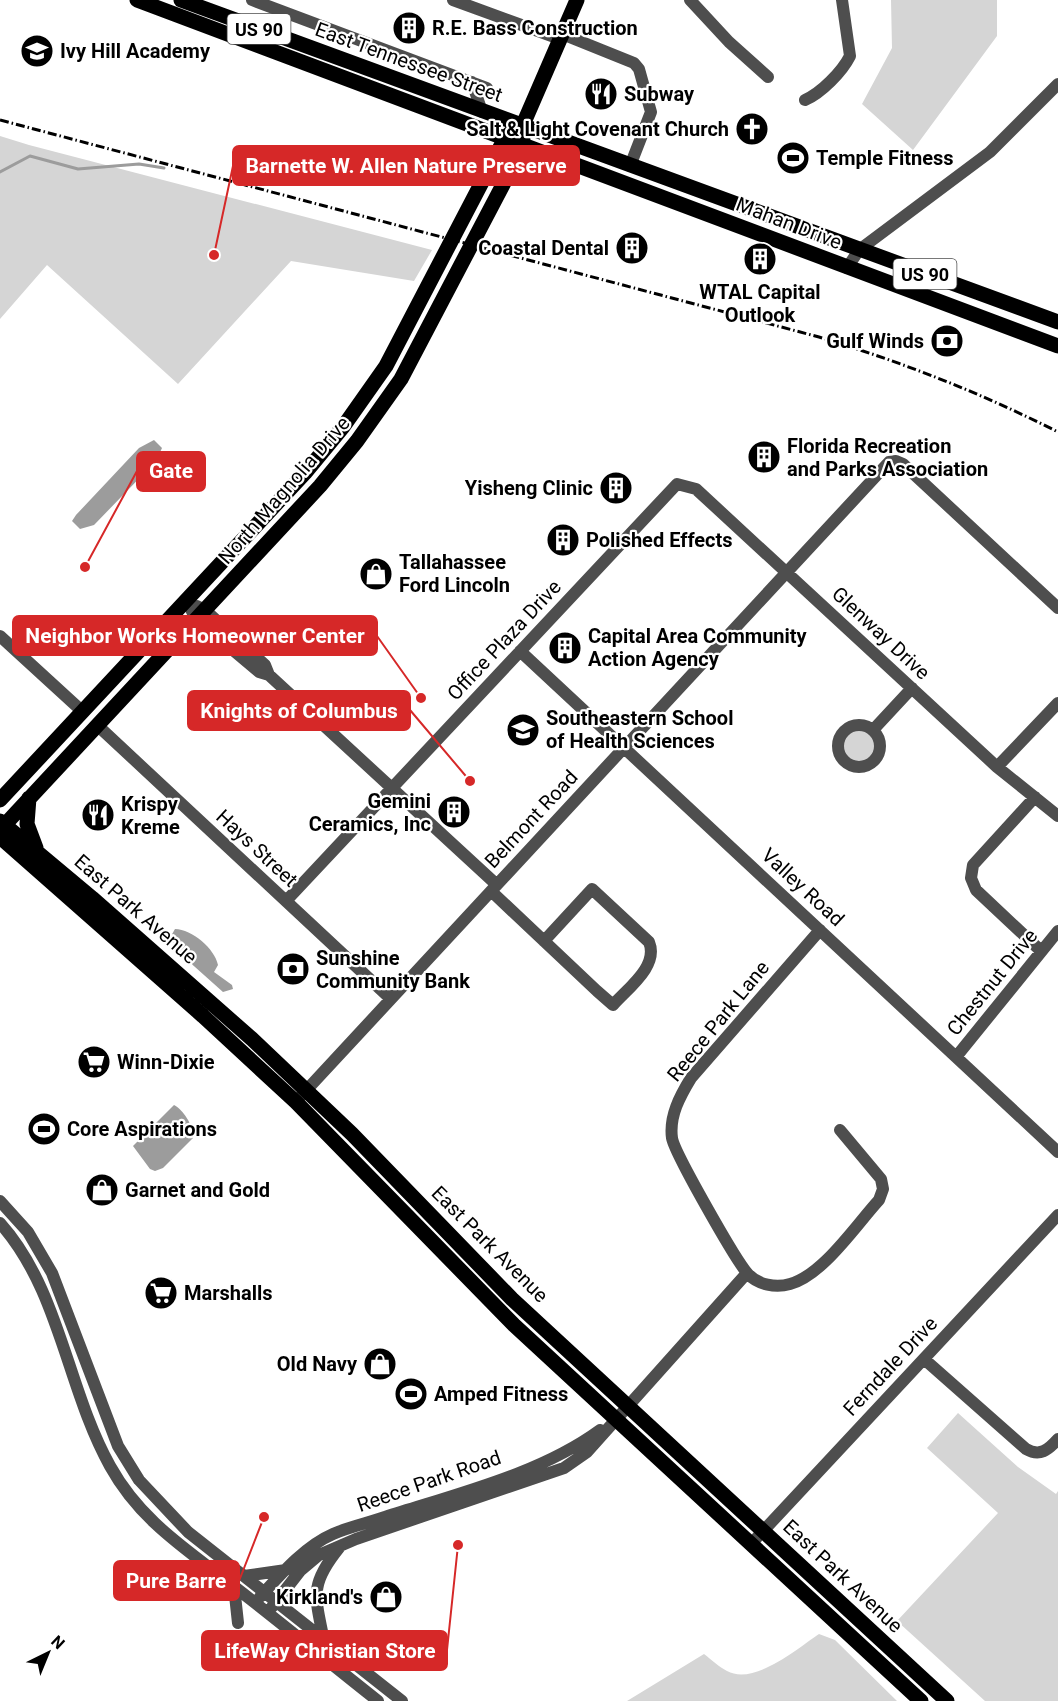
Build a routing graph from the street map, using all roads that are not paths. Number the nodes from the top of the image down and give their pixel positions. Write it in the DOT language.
graph roads {
  1 [pos="137,0"];
  2 [pos="181,0"];
  3 [pos="252,0"];
  4 [pos="453,0"];
  5 [pos="577,0"];
  6 [pos="690,0"];
  7 [pos="842,0"];
  8 [pos="207,5"];
  9 [pos="204,26"];
  10 [pos="561,37"];
  11 [pos="313,49"];
  12 [pos="290,57"];
  13 [pos="768,77"];
  14 [pos="472,82"];
  15 [pos="1058,84"];
  16 [pos="488,88"];
  17 [pos="805,100"];
  18 [pos="482,112"];
  19 [pos="522,127"];
  20 [pos="505,138"];
  21 [pos="522,145"];
  22 [pos="630,166"];
  23 [pos="750,210"];
  24 [pos="743,228"];
  25 [pos="859,250"];
  26 [pos="848,268"];
  27 [pos="1007,304"];
  28 [pos="1058,322"];
  29 [pos="996,323"];
  30 [pos="1058,346"];
  31 [pos="392,355"];
  32 [pos="408,366"];
  33 [pos="305,473"];
  34 [pos="677,484"];
  35 [pos="320,486"];
  36 [pos="786,572"];
  37 [pos="186,600"];
  38 [pos="1058,608"];
  39 [pos="200,615"];
  40 [pos="0,636"];
  41 [pos="520,651"];
  42 [pos="912,688"];
  43 [pos="1058,703"];
  44 [pos="83,712"];
  45 [pos="97,725"];
  46 [pos="873,730"];
  47 [pos="624,747"];
  48 [pos="997,767"];
  49 [pos="392,788"];
  50 [pos="1035,797"];
  51 [pos="29,798"];
  52 [pos="0,800"];
  53 [pos="1058,816"];
  54 [pos="1,828"];
  55 [pos="37,851"];
  56 [pos="494,888"];
  57 [pos="286,901"];
  58 [pos="820,930"];
  59 [pos="1058,931"];
  60 [pos="544,941"];
  61 [pos="1041,951"];
  62 [pos="391,999"];
  63 [pos="956,1057"];
  64 [pos="301,1096"];
  65 [pos="840,1130"];
  66 [pos="1056,1147"];
  67 [pos="0,1201"];
  68 [pos="1058,1215"];
  69 [pos="0,1224"];
  70 [pos="38,1245"];
  71 [pos="23,1254"];
  72 [pos="747,1273"];
  73 [pos="924,1359"];
  74 [pos="72,1374"];
  75 [pos="91,1375"];
  76 [pos="77,1388"];
  77 [pos="626,1406"];
  78 [pos="615,1418"];
  79 [pos="1058,1439"];
  80 [pos="171,1516"];
  81 [pos="159,1528"];
  82 [pos="764,1531"];
  83 [pos="751,1544"];
  84 [pos="341,1545"];
  85 [pos="287,1570"];
  86 [pos="244,1576"];
  87 [pos="234,1586"];
  88 [pos="264,1593"];
  89 [pos="276,1602"];
  90 [pos="254,1603"];
  91 [pos="267,1613"];
  92 [pos="238,1623"];
  93 [pos="324,1641"];
  94 [pos="378,1701"];
  95 [pos="402,1701"];
  96 [pos="921,1701"];
  97 [pos="947,1701"];
  1 -- 9 [label="main road, East Tennessee Street / US 90"];
  2 -- 8 [label="main road, East Tennessee Street / US 90"];
  3 -- 14 [label="street"];
  4 -- 10 [label="street"];
  5 -- 10 [label="main road, North Magnolia Drive"];
  6 -- 13 [label="street"];
  7 -- 17 [label="street"];
  8 -- 9 [label="street"];
  8 -- 11 [label="main road, East Tennessee Street / US 90"];
  9 -- 12 [label="main road, East Tennessee Street / US 90"];
  10 -- 19 [label="main road, North Magnolia Drive"];
  10 -- 22 [label="street"];
  11 -- 12 [label="main road"];
  11 -- 18 [label="main road, East Tennessee Street / US 90"];
  12 -- 20 [label="main road, East Tennessee Street / US 90"];
  14 -- 16 [label="street"];
  14 -- 18 [label="street"];
  15 -- 25 [label="street"];
  18 -- 19 [label="main road, East Tennessee Street / US 90"];
  19 -- 20 [label="main road, North Magnolia Drive"];
  19 -- 21 [label="main road, North Magnolia Drive"];
  19 -- 22 [label="main road, Mahan Drive / US 90"];
  20 -- 21 [label="main road, Mahan Drive / US 90"];
  20 -- 31 [label="main road, North Magnolia Drive"];
  21 -- 24 [label="main road, Mahan Drive / US 90"];
  21 -- 32 [label="main road, North Magnolia Drive"];
  22 -- 23 [label="main road, Mahan Drive / US 90"];
  23 -- 24 [label="main road"];
  23 -- 25 [label="main road, Mahan Drive / US 90"];
  24 -- 26 [label="main road, Mahan Drive / US 90"];
  25 -- 26 [label="street"];
  25 -- 27 [label="main road, Mahan Drive / US 90"];
  26 -- 29 [label="main road, Mahan Drive / US 90"];
  27 -- 28 [label="main road, Mahan Drive / US 90"];
  27 -- 29 [label="main road"];
  29 -- 30 [label="main road, Mahan Drive / US 90"];
  31 -- 32 [label="main road"];
  31 -- 33 [label="main road, North Magnolia Drive"];
  32 -- 35 [label="main road, North Magnolia Drive"];
  33 -- 35 [label="main road"];
  33 -- 37 [label="main road, North Magnolia Drive"];
  34 -- 36 [label="street, Glenway Drive"];
  34 -- 41 [label="street, Office Plaza Drive"];
  35 -- 39 [label="main road, North Magnolia Drive"];
  36 -- 38 [label="street, Belmont Road"];
  36 -- 42 [label="street, Glenway Drive"];
  36 -- 47 [label="street, Belmont Road"];
  37 -- 39 [label="street"];
  37 -- 44 [label="main road, North Magnolia Drive"];
  39 -- 45 [label="main road, North Magnolia Drive"];
  39 -- 49 [label="street"];
  40 -- 44 [label="street"];
  41 -- 47 [label="street, Valley Road"];
  41 -- 49 [label="street, Office Plaza Drive"];
  42 -- 46 [label="street"];
  42 -- 48 [label="street, Glenway Drive"];
  43 -- 48 [label="street"];
  44 -- 52 [label="main road, North Magnolia Drive"];
  45 -- 51 [label="main road, North Magnolia Drive"];
  45 -- 57 [label="street, Hays Street"];
  47 -- 56 [label="street, Belmont Road"];
  47 -- 58 [label="street, Valley Road"];
  48 -- 50 [label="street, Glenway Drive"];
  49 -- 56 [label="street"];
  49 -- 57 [label="street, Office Plaza Drive"];
  50 -- 53 [label="street, Glenway Drive"];
  50 -- 61 [label="street"];
  51 -- 54 [label="main road, North Magnolia Drive"];
  51 -- 55 [label="main road"];
  54 -- 55 [label="main road, East Park Avenue"];
  54 -- 64 [label="main road, East Park Avenue"];
  55 -- 64 [label="main road, East Park Avenue"];
  56 -- 60 [label="street"];
  56 -- 62 [label="street, Belmont Road"];
  57 -- 62 [label="street, Hays Street"];
  58 -- 63 [label="street, Valley Road"];
  58 -- 72 [label="street, Reece Park Lane"];
  59 -- 61 [label="street, Chestnut Drive"];
  60 -- 60 [label="street"];
  61 -- 63 [label="street, Chestnut Drive"];
  62 -- 64 [label="street, Belmont Road"];
  63 -- 66 [label="street, Valley Road"];
  64 -- 77 [label="main road, East Park Avenue"];
  64 -- 78 [label="main road, East Park Avenue"];
  65 -- 72 [label="street"];
  67 -- 70 [label="street"];
  68 -- 73 [label="street, Ferndale Drive"];
  69 -- 71 [label="street"];
  70 -- 71 [label="street"];
  70 -- 75 [label="street"];
  71 -- 74 [label="street"];
  72 -- 77 [label="street"];
  73 -- 79 [label="street"];
  73 -- 82 [label="street, Ferndale Drive"];
  74 -- 75 [label="street"];
  74 -- 76 [label="street"];
  75 -- 76 [label="street"];
  75 -- 80 [label="street"];
  76 -- 81 [label="street"];
  77 -- 78 [label="street, Reece Park Road"];
  77 -- 82 [label="main road, East Park Avenue"];
  78 -- 83 [label="main road, East Park Avenue"];
  78 -- 84 [label="street, Reece Park Road"];
  78 -- 85 [label="street, Reece Park Road"];
  80 -- 81 [label="street"];
  80 -- 86 [label="street"];
  81 -- 87 [label="street"];
  82 -- 83 [label="street, Ferndale Drive"];
  82 -- 97 [label="main road, East Park Avenue"];
  83 -- 96 [label="main road, East Park Avenue"];
  84 -- 89 [label="street, Reece Park Road"];
  84 -- 93 [label="street"];
  85 -- 86 [label="street"];
  85 -- 88 [label="street, Reece Park Road"];
  86 -- 88 [label="street"];
  87 -- 90 [label="street"];
  87 -- 92 [label="street"];
  88 -- 89 [label="street"];
  88 -- 90 [label="street"];
  89 -- 91 [label="street"];
  89 -- 93 [label="street"];
  90 -- 91 [label="street"];
  91 -- 94 [label="street"];
  93 -- 95 [label="street"];
}
